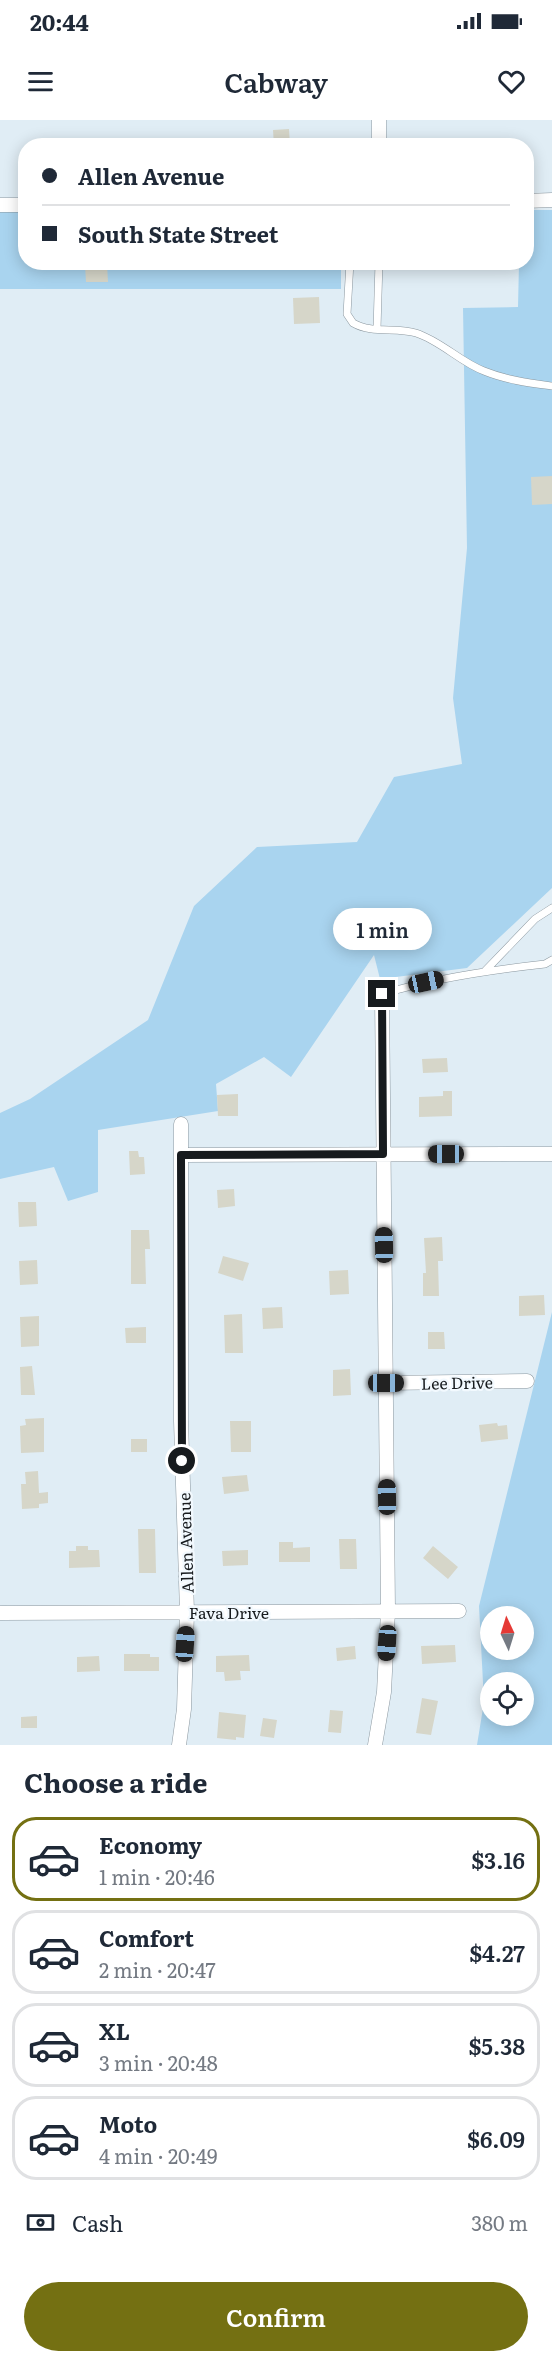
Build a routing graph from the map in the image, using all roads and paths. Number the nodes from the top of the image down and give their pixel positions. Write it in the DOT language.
graph roads {
  1 [pos="379,120"];
  2 [pos="379,138"];
  3 [pos="552,200"];
  4 [pos="534,201"];
  5 [pos="0,205"];
  6 [pos="18,205"];
  7 [pos="349,270"];
  8 [pos="379,270"];
  9 [pos="377,329"];
  10 [pos="552,386"];
  11 [pos="552,908"];
  12 [pos="552,960"];
  13 [pos="485,970"];
  14 [pos="382,994"];
  15 [pos="181,1124"];
  16 [pos="383,1154"];
  17 [pos="552,1154"];
  18 [pos="181,1155"];
  19 [pos="527,1381"];
  20 [pos="386,1383"];
  21 [pos="388,1611"];
  22 [pos="459,1611"];
  23 [pos="187,1612"];
  24 [pos="0,1613"];
  25 [pos="179,1745"];
  26 [pos="375,1745"];
  1 -- 2 [label="street"];
  3 -- 4 [label="street"];
  5 -- 6 [label="street"];
  7 -- 9 [label="lane"];
  8 -- 9 [label="lane"];
  9 -- 10 [label="lane"];
  11 -- 13 [label="lane"];
  12 -- 13 [label="lane"];
  13 -- 14 [label="lane"];
  14 -- 16 [label="street"];
  15 -- 18 [label="street, Allen Avenue"];
  16 -- 17 [label="street"];
  16 -- 18 [label="street"];
  16 -- 20 [label="street"];
  18 -- 23 [label="street, Allen Avenue"];
  19 -- 20 [label="street, Lee Drive"];
  20 -- 21 [label="street"];
  21 -- 22 [label="street, Fava Drive"];
  21 -- 23 [label="street, Fava Drive"];
  21 -- 26 [label="street"];
  23 -- 24 [label="street, Fava Drive"];
  23 -- 25 [label="street, Allen Avenue"];
}
